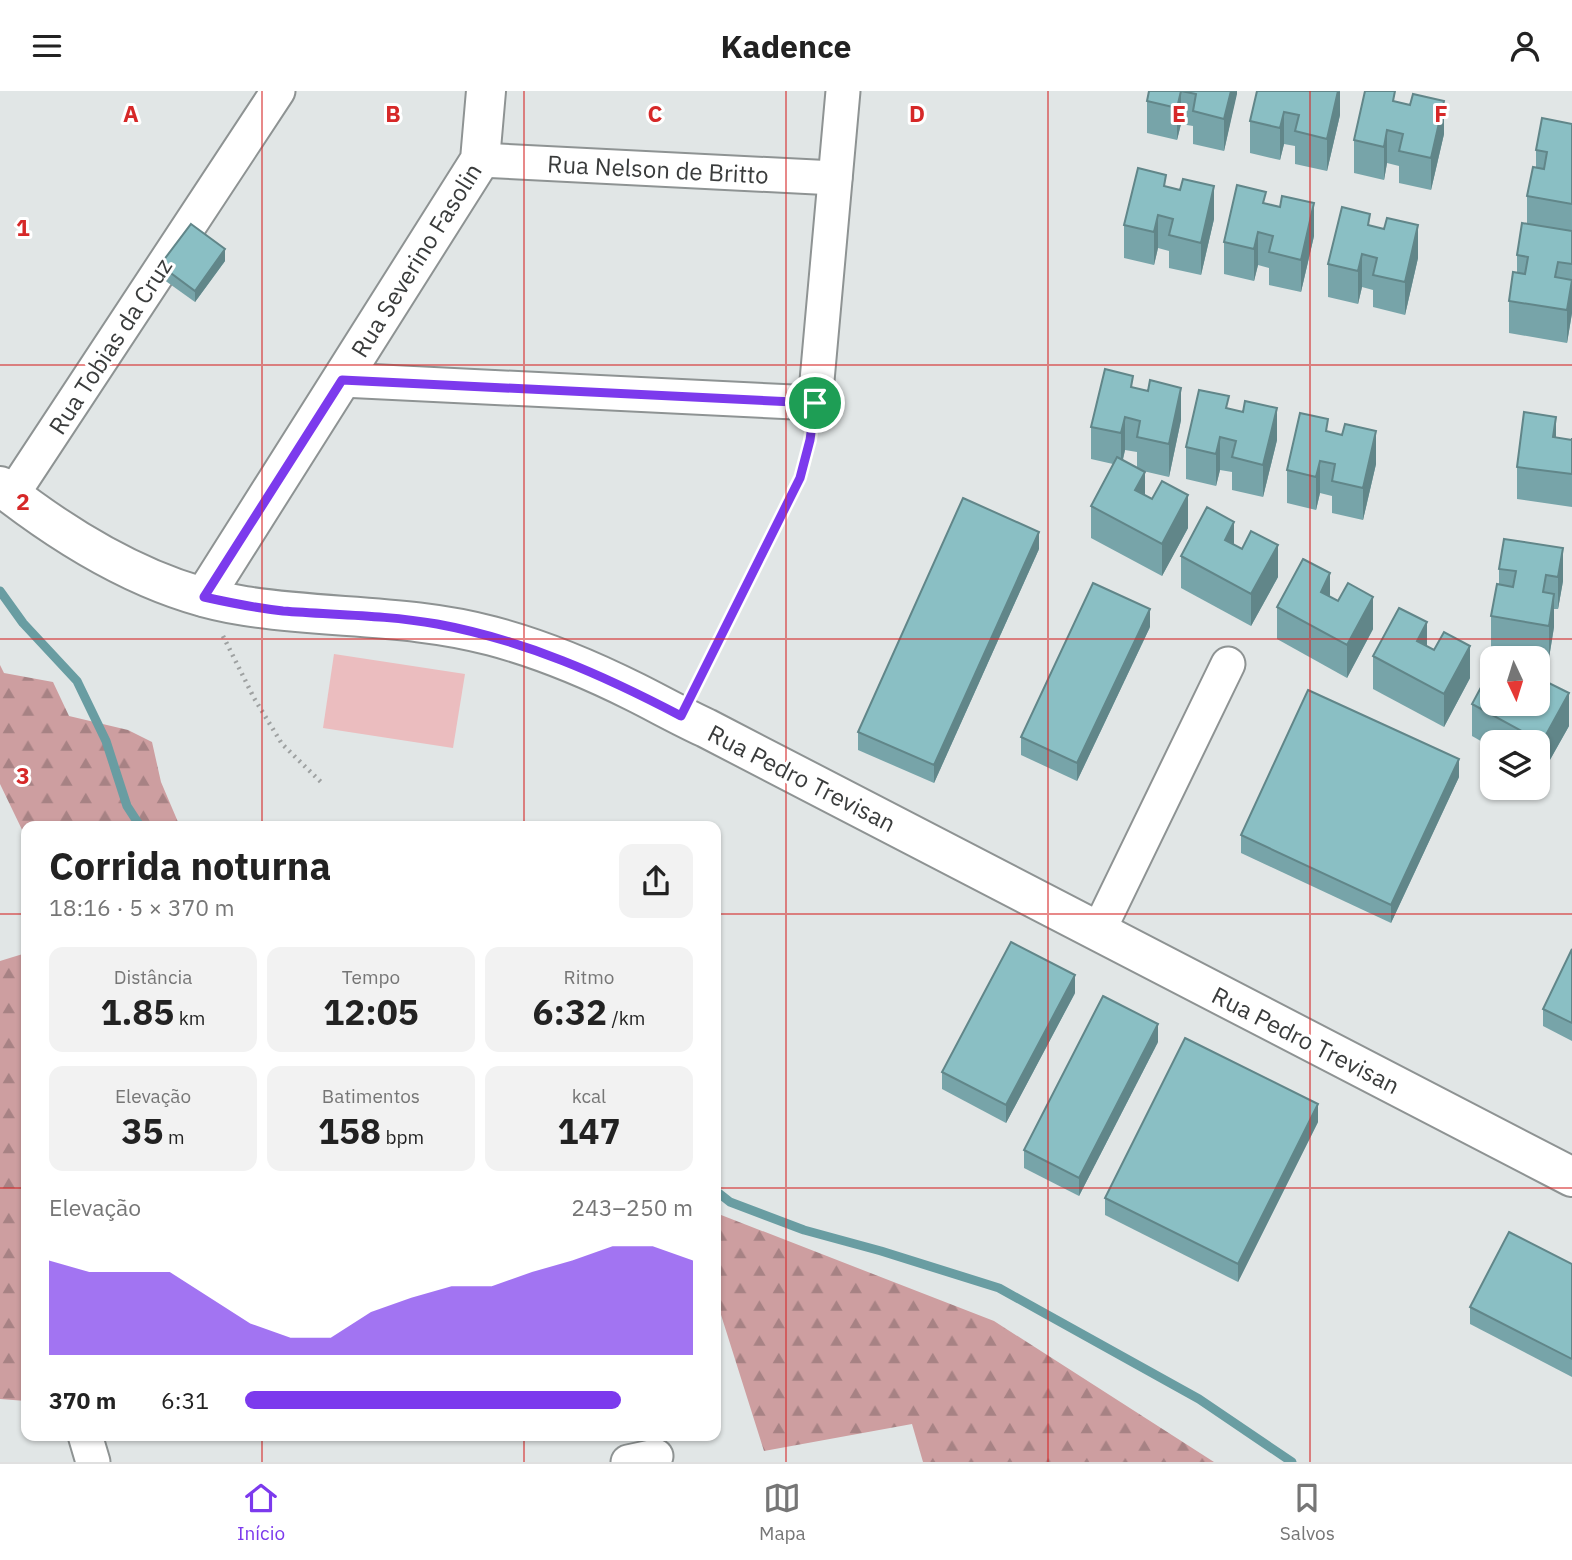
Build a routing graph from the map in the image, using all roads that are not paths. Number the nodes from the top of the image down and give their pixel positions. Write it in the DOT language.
graph roads {
  1 [pos="278,91"];
  2 [pos="486,91"];
  3 [pos="843,91"];
  4 [pos="481,160"];
  5 [pos="835,178"];
  6 [pos="342,380"];
  7 [pos="6,491"];
  8 [pos="204,597"];
  9 [pos="1228,664"];
  10 [pos="1098,932"];
  11 [pos="1572,1177"];
  12 [pos="87,1441"];
  13 [pos="93,1462"];
  1 -- 7 [label="street, Rua Tobias da Cruz"];
  2 -- 4 [label="street, Rua Severino Fasolin"];
  3 -- 5 [label="street"];
  4 -- 5 [label="street, Rua Nelson de Britto"];
  4 -- 6 [label="street, Rua Severino Fasolin"];
  5 -- 6 [label="street"];
  6 -- 8 [label="street, Rua Severino Fasolin"];
  7 -- 8 [label="street, Rua Pedro Trevisan"];
  8 -- 10 [label="street, Rua Pedro Trevisan"];
  9 -- 10 [label="street"];
  10 -- 11 [label="street, Rua Pedro Trevisan"];
  12 -- 13 [label="street"];
}
